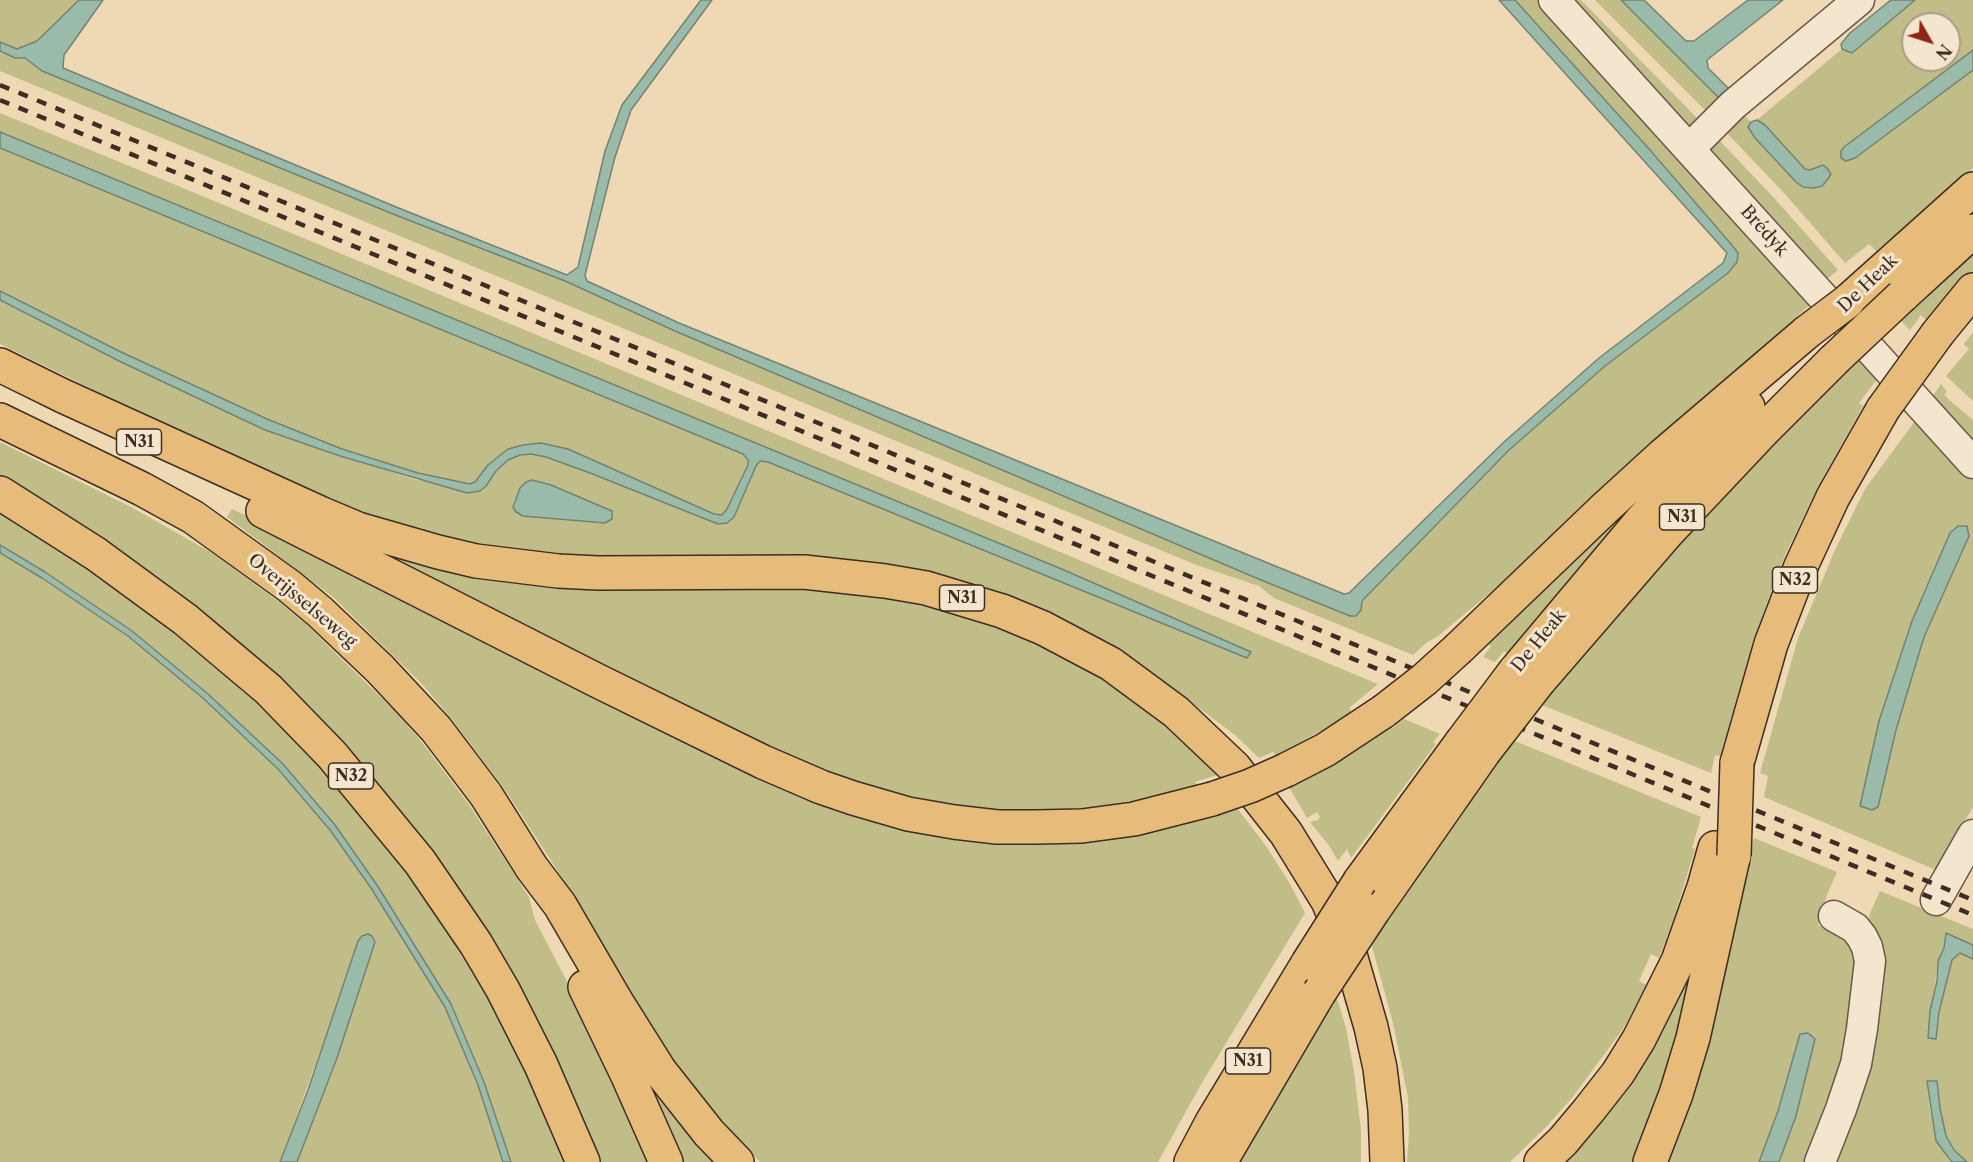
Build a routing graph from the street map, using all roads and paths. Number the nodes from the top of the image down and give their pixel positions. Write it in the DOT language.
graph roads {
  1 [pos="1554,0"];
  2 [pos="1859,0"];
  3 [pos="1689,149"];
  4 [pos="1973,189"];
  5 [pos="1973,231"];
  6 [pos="1973,290"];
  7 [pos="1818,343"];
  8 [pos="0,365"];
  9 [pos="63,396"];
  10 [pos="0,420"];
  11 [pos="1973,463"];
  12 [pos="0,493"];
  13 [pos="1472,747"];
  14 [pos="1973,835"];
  15 [pos="1724,852"];
  16 [pos="532,868"];
  17 [pos="1936,900"];
  18 [pos="1834,916"];
  19 [pos="583,1162"];
  20 [pos="666,1162"];
  21 [pos="737,1162"];
  22 [pos="1191,1162"];
  23 [pos="1220,1162"];
  24 [pos="1387,1162"];
  25 [pos="1541,1162"];
  26 [pos="1650,1162"];
  27 [pos="1820,1162"];
  1 -- 3 [label="street, Brédyk"];
  2 -- 3 [label="street"];
  3 -- 11 [label="street, Brédyk"];
  4 -- 7 [label="highway, De Heak / N31, bridge"];
  5 -- 7 [label="highway, De Heak / N31, bridge"];
  6 -- 15 [label="highway, N32, bridge"];
  7 -- 9 [label="highway, N31, bridge"];
  7 -- 13 [label="highway, De Heak / N31, bridge"];
  8 -- 9 [label="highway"];
  9 -- 24 [label="highway, N31"];
  10 -- 16 [label="highway, Overijsselseweg"];
  12 -- 19 [label="highway, N32"];
  13 -- 22 [label="highway, De Heak / N31, bridge"];
  13 -- 23 [label="highway, De Heak / N31, bridge"];
  14 -- 17 [label="street"];
  15 -- 25 [label="highway, N32"];
  15 -- 26 [label="highway, N32"];
  16 -- 20 [label="highway"];
  16 -- 21 [label="highway"];
  18 -- 27 [label="street"];
}
